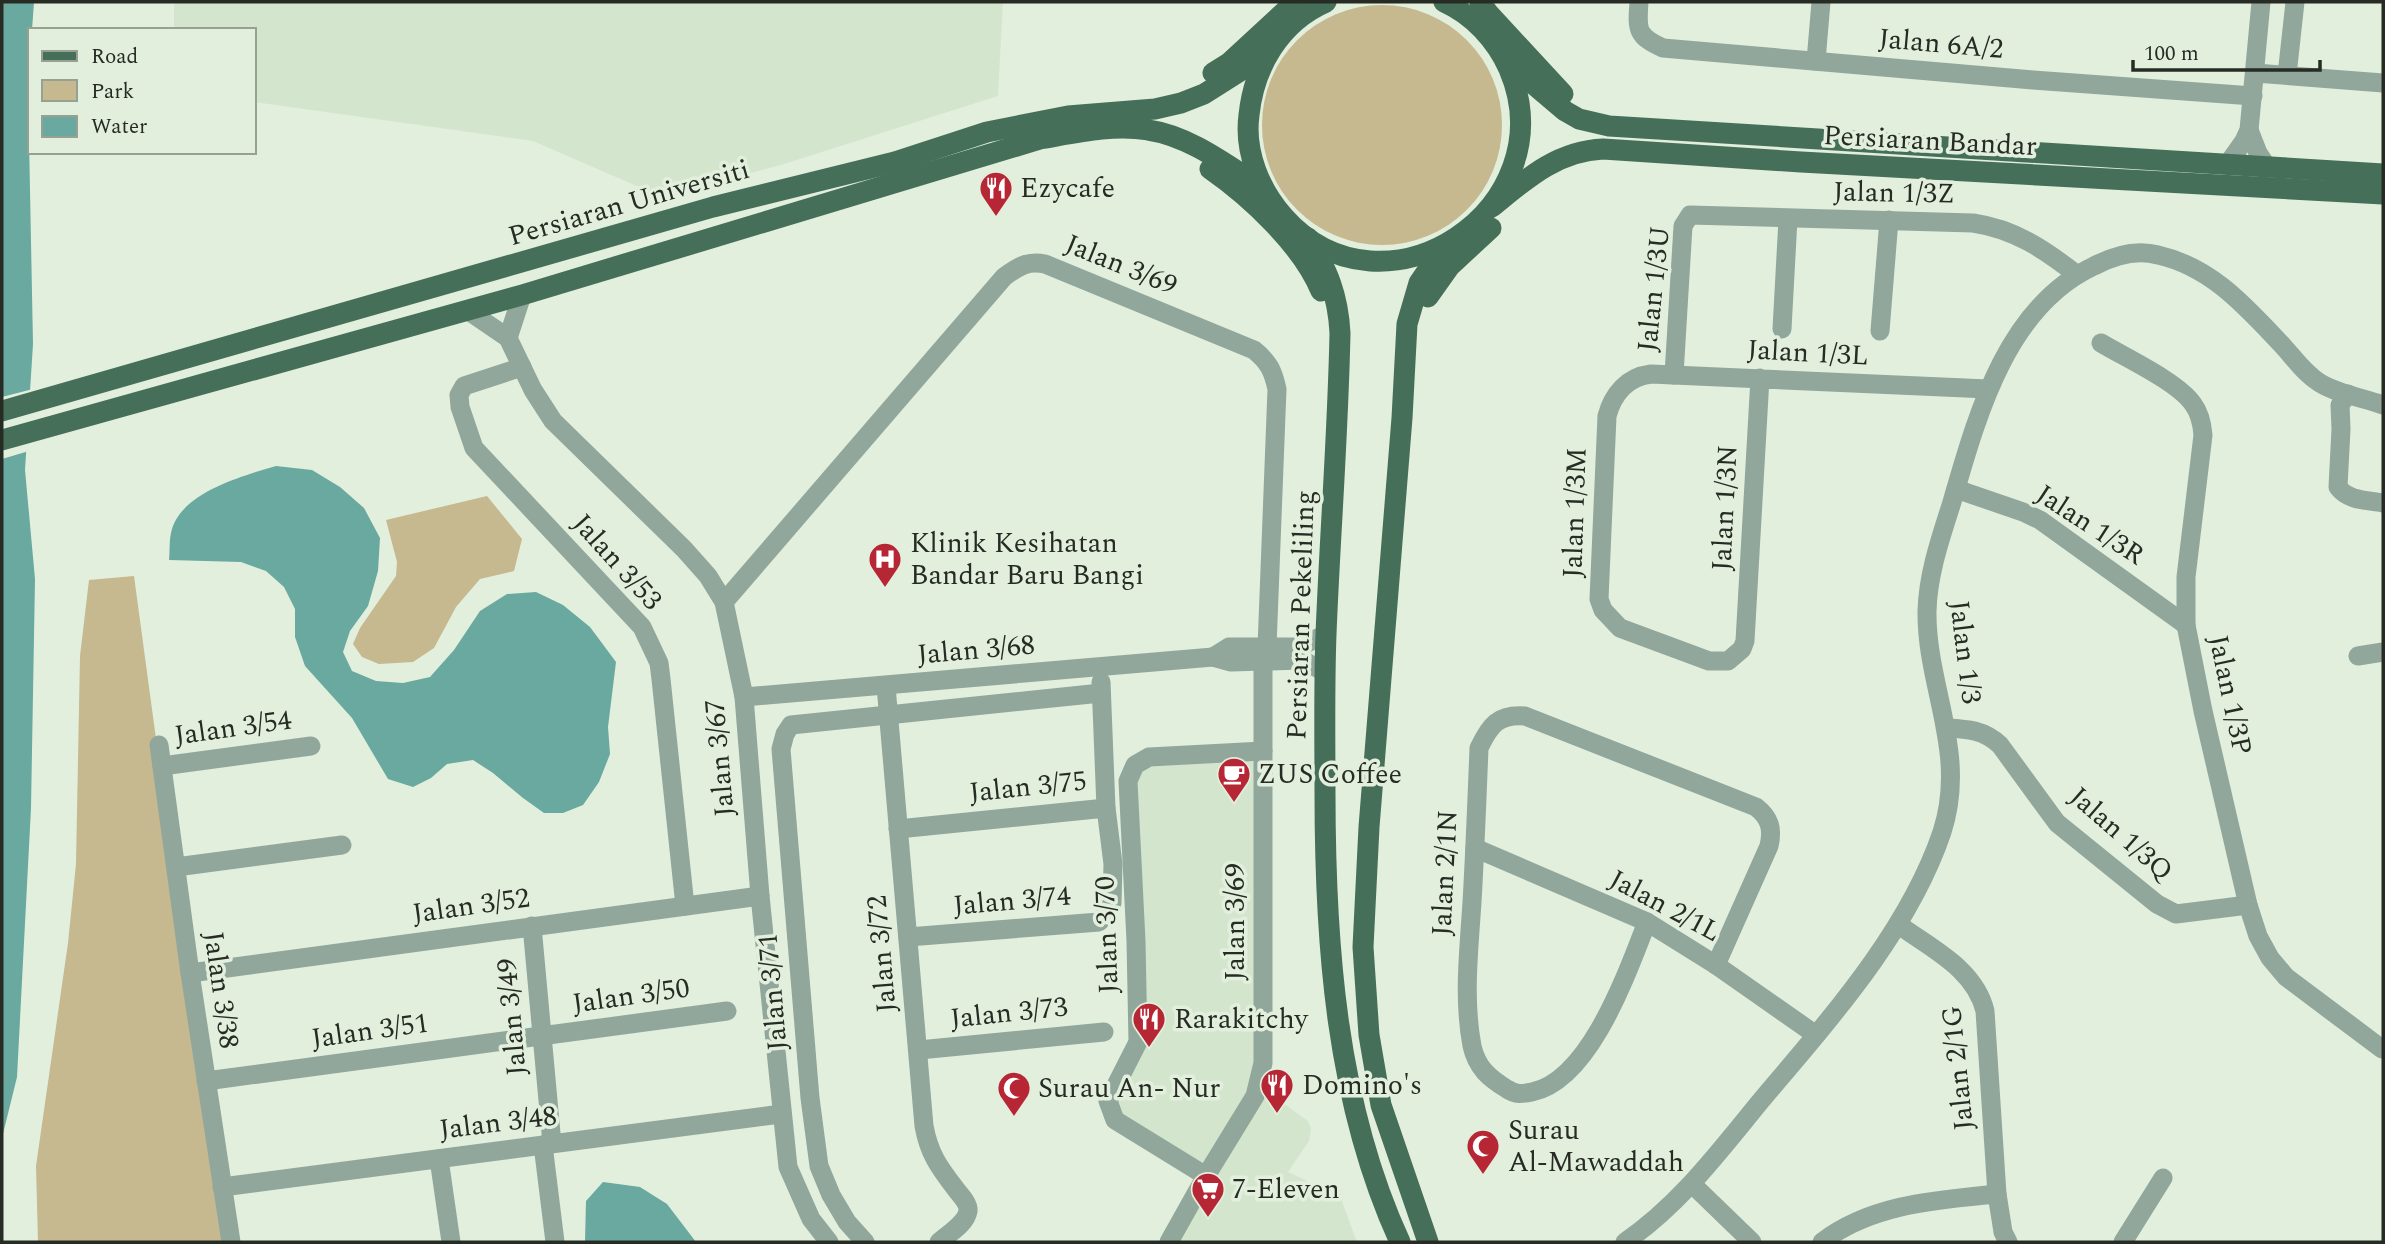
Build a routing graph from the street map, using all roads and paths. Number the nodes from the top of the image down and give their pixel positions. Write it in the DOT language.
graph roads {
  1 [pos="1295,2"];
  2 [pos="1444,2"];
  3 [pos="1639,2"];
  4 [pos="1821,2"];
  5 [pos="2262,2"];
  6 [pos="2295,2"];
  7 [pos="1321,3"];
  8 [pos="1470,7"];
  9 [pos="1267,54"];
  10 [pos="1505,60"];
  11 [pos="1816,61"];
  12 [pos="2255,73"];
  13 [pos="2287,75"];
  14 [pos="2383,83"];
  15 [pos="2253,96"];
  16 [pos="1670,130"];
  17 [pos="2249,130"];
  18 [pos="987,132"];
  19 [pos="1676,155"];
  20 [pos="984,156"];
  21 [pos="2227,165"];
  22 [pos="2268,168"];
  23 [pos="2383,174"];
  24 [pos="1263,188"];
  25 [pos="2383,194"];
  26 [pos="1492,207"];
  27 [pos="1696,214"];
  28 [pos="1788,219"];
  29 [pos="1889,220"];
  30 [pos="1308,238"];
  31 [pos="1444,246"];
  32 [pos="2076,274"];
  33 [pos="522,295"];
  34 [pos="467,310"];
  35 [pos="1782,329"];
  36 [pos="1880,331"];
  37 [pos="508,338"];
  38 [pos="2102,344"];
  39 [pos="1404,360"];
  40 [pos="522,367"];
  41 [pos="1339,368"];
  42 [pos="1674,375"];
  43 [pos="1760,378"];
  44 [pos="1626,383"];
  45 [pos="1988,389"];
  46 [pos="2348,394"];
  47 [pos="2383,405"];
  48 [pos="2,411"];
  49 [pos="2,440"];
  50 [pos="1955,489"];
  51 [pos="2383,503"];
  52 [pos="724,602"];
  53 [pos="2186,625"];
  54 [pos="1326,634"];
  55 [pos="1745,641"];
  56 [pos="2383,652"];
  57 [pos="1265,654"];
  58 [pos="2358,656"];
  59 [pos="1100,668"];
  60 [pos="1325,672"];
  61 [pos="886,686"];
  62 [pos="1101,693"];
  63 [pos="744,697"];
  64 [pos="887,716"];
  65 [pos="1947,728"];
  66 [pos="159,746"];
  67 [pos="311,746"];
  68 [pos="1263,751"];
  69 [pos="162,765"];
  70 [pos="1106,808"];
  71 [pos="898,829"];
  72 [pos="342,845"];
  73 [pos="1475,848"];
  74 [pos="1113,864"];
  75 [pos="176,867"];
  76 [pos="760,896"];
  77 [pos="2248,905"];
  78 [pos="685,906"];
  79 [pos="1647,922"];
  80 [pos="1899,925"];
  81 [pos="532,926"];
  82 [pos="908,937"];
  83 [pos="1716,965"];
  84 [pos="190,973"];
  85 [pos="727,1011"];
  86 [pos="1104,1032"];
  87 [pos="1816,1035"];
  88 [pos="542,1036"];
  89 [pos="2382,1049"];
  90 [pos="919,1050"];
  91 [pos="206,1081"];
  92 [pos="781,1114"];
  93 [pos="548,1144"];
  94 [pos="439,1159"];
  95 [pos="1206,1176"];
  96 [pos="2163,1178"];
  97 [pos="1692,1184"];
  98 [pos="222,1187"];
  99 [pos="1997,1194"];
  100 [pos="231,1242"];
  101 [pos="451,1242"];
  102 [pos="555,1242"];
  103 [pos="829,1242"];
  104 [pos="865,1242"];
  105 [pos="939,1242"];
  106 [pos="1169,1242"];
  107 [pos="1400,1242"];
  108 [pos="1428,1242"];
  109 [pos="1625,1242"];
  110 [pos="1752,1242"];
  111 [pos="1822,1242"];
  112 [pos="2008,1242"];
  113 [pos="2123,1242"];
  1 -- 18 [label="main road"];
  2 -- 8 [label="main road"];
  3 -- 11 [label="street, Jalan 6A/2"];
  4 -- 11 [label="street"];
  5 -- 12 [label="street"];
  6 -- 13 [label="street"];
  7 -- 9 [label="main road"];
  8 -- 10 [label="main road"];
  8 -- 16 [label="main road"];
  9 -- 18 [label="main road, Persiaran Universiti"];
  9 -- 24 [label="main road"];
  10 -- 16 [label="main road, Persiaran Bandar"];
  10 -- 26 [label="main road"];
  11 -- 15 [label="street, Jalan 6A/2"];
  12 -- 13 [label="street"];
  12 -- 15 [label="street"];
  13 -- 14 [label="street"];
  15 -- 17 [label="street"];
  16 -- 21 [label="main road, Persiaran Bandar"];
  17 -- 21 [label="street"];
  17 -- 22 [label="street"];
  18 -- 48 [label="main road, Persiaran Universiti"];
  19 -- 25 [label="main road, Persiaran Bandar"];
  19 -- 26 [label="main road, Persiaran Bandar"];
  19 -- 39 [label="main road"];
  20 -- 24 [label="main road, Persiaran Universiti"];
  20 -- 33 [label="main road, Persiaran Universiti"];
  20 -- 41 [label="main road"];
  21 -- 22 [label="main road, Persiaran Bandar"];
  22 -- 23 [label="main road, Persiaran Bandar"];
  24 -- 30 [label="main road"];
  26 -- 31 [label="main road"];
  27 -- 28 [label="street, Jalan 1/3Z"];
  27 -- 42 [label="street, Jalan 1/3U"];
  28 -- 29 [label="street, Jalan 1/3Z"];
  28 -- 35 [label="street"];
  29 -- 32 [label="street, Jalan 1/3Z"];
  29 -- 36 [label="street"];
  30 -- 31 [label="main road"];
  30 -- 41 [label="main road, Persiaran Pekeliling"];
  31 -- 39 [label="main road"];
  32 -- 45 [label="street, Jalan 1/3"];
  32 -- 46 [label="street, Jalan 1/3"];
  33 -- 34 [label="main road, Persiaran Universiti"];
  33 -- 37 [label="street"];
  34 -- 37 [label="street"];
  34 -- 49 [label="main road, Persiaran Universiti"];
  37 -- 40 [label="street, Jalan 3/67"];
  38 -- 53 [label="street, Jalan 1/3P"];
  39 -- 108 [label="main road"];
  40 -- 52 [label="street, Jalan 3/67"];
  40 -- 78 [label="street, Jalan 3/53"];
  41 -- 54 [label="main road, Persiaran Pekeliling"];
  42 -- 43 [label="street, Jalan 1/3L"];
  42 -- 44 [label="street, Jalan 1/3L"];
  43 -- 45 [label="street, Jalan 1/3L"];
  43 -- 55 [label="street, Jalan 1/3N"];
  44 -- 55 [label="street, Jalan 1/3M"];
  45 -- 50 [label="street, Jalan 1/3"];
  46 -- 47 [label="street, Jalan 1/3"];
  46 -- 51 [label="street"];
  50 -- 53 [label="street, Jalan 1/3R"];
  50 -- 65 [label="street, Jalan 1/3"];
  52 -- 57 [label="street, Jalan 3/69"];
  52 -- 63 [label="street, Jalan 3/67"];
  53 -- 77 [label="street, Jalan 1/3P"];
  54 -- 57 [label="street, Jalan 3/68"];
  54 -- 60 [label="main road, Persiaran Pekeliling"];
  56 -- 58 [label="street"];
  57 -- 59 [label="street, Jalan 3/68"];
  57 -- 60 [label="street, Jalan 3/68"];
  57 -- 68 [label="street, Jalan 3/69"];
  59 -- 61 [label="street, Jalan 3/68"];
  59 -- 62 [label="street"];
  60 -- 107 [label="main road, Persiaran Pekeliling"];
  61 -- 63 [label="street, Jalan 3/68"];
  61 -- 64 [label="street, Jalan 3/72"];
  62 -- 64 [label="street"];
  62 -- 70 [label="street"];
  63 -- 76 [label="street, Jalan 3/67"];
  64 -- 71 [label="street, Jalan 3/72"];
  64 -- 104 [label="street, Jalan 3/71"];
  65 -- 77 [label="street, Jalan 1/3Q"];
  65 -- 80 [label="street, Jalan 1/3"];
  66 -- 69 [label="street, Jalan 3/38"];
  67 -- 69 [label="street, Jalan 3/54"];
  68 -- 95 [label="street, Jalan 3/69"];
  68 -- 95 [label="street, Jalan 3/70"];
  69 -- 75 [label="street, Jalan 3/38"];
  70 -- 71 [label="street, Jalan 3/75"];
  70 -- 74 [label="street, Jalan 3/75"];
  71 -- 82 [label="street, Jalan 3/72"];
  72 -- 75 [label="street"];
  73 -- 79 [label="street, Jalan 2/1L"];
  73 -- 79 [label="street, Jalan 2/1N"];
  73 -- 83 [label="street, Jalan 2/1N"];
  74 -- 82 [label="street, Jalan 3/74"];
  75 -- 84 [label="street, Jalan 3/38"];
  76 -- 78 [label="street, Jalan 3/52"];
  76 -- 92 [label="street, Jalan 3/67"];
  77 -- 89 [label="street, Jalan 1/3P"];
  78 -- 81 [label="street, Jalan 3/52"];
  79 -- 83 [label="street, Jalan 2/1L"];
  80 -- 87 [label="street, Jalan 1/3"];
  80 -- 99 [label="street, Jalan 2/1G"];
  81 -- 84 [label="street, Jalan 3/52"];
  81 -- 88 [label="street, Jalan 3/49"];
  82 -- 90 [label="street, Jalan 3/72"];
  83 -- 87 [label="street, Jalan 2/1L"];
  84 -- 91 [label="street, Jalan 3/38"];
  85 -- 88 [label="street, Jalan 3/50"];
  86 -- 90 [label="street, Jalan 3/73"];
  87 -- 97 [label="street, Jalan 1/3"];
  88 -- 91 [label="street, Jalan 3/51"];
  88 -- 93 [label="street, Jalan 3/49"];
  90 -- 105 [label="street, Jalan 3/72"];
  91 -- 98 [label="street, Jalan 3/38"];
  92 -- 93 [label="street, Jalan 3/48"];
  92 -- 103 [label="street, Jalan 3/67"];
  93 -- 94 [label="street, Jalan 3/48"];
  93 -- 102 [label="street, Jalan 3/49"];
  94 -- 98 [label="street, Jalan 3/48"];
  94 -- 101 [label="street"];
  95 -- 106 [label="street, Jalan 3/69"];
  96 -- 113 [label="street"];
  97 -- 109 [label="street, Jalan 1/3"];
  97 -- 110 [label="street"];
  98 -- 100 [label="street, Jalan 3/38"];
  99 -- 111 [label="street"];
  99 -- 112 [label="street, Jalan 2/1G"];
}
